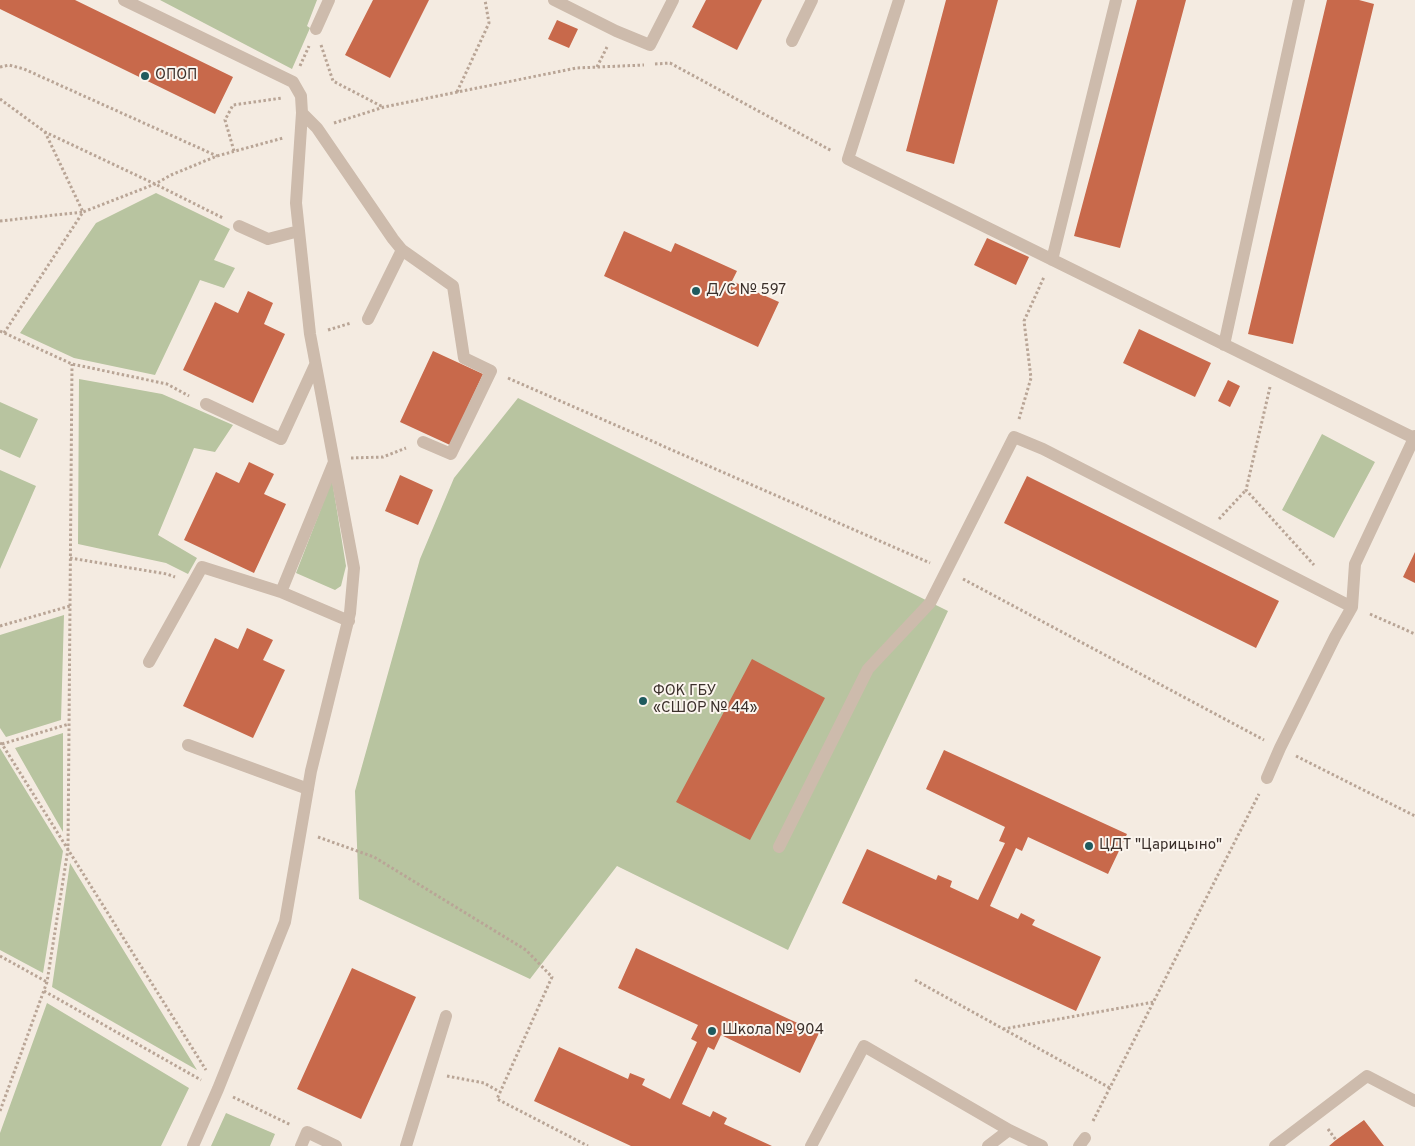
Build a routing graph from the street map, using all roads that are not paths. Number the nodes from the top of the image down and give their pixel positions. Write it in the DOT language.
graph roads {
  1 [pos="124,0"];
  2 [pos="329,0"];
  3 [pos="554,0"];
  4 [pos="673,0"];
  5 [pos="812,0"];
  6 [pos="899,0"];
  7 [pos="1116,0"];
  8 [pos="1299,0"];
  9 [pos="149,5"];
  10 [pos="316,29"];
  11 [pos="792,41"];
  12 [pos="302,113"];
  13 [pos="239,226"];
  14 [pos="299,231"];
  15 [pos="402,250"];
  16 [pos="1052,260"];
  17 [pos="368,319"];
  18 [pos="1224,345"];
  19 [pos="315,365"];
  20 [pos="206,404"];
  21 [pos="1414,437"];
  22 [pos="423,442"];
  23 [pos="333,460"];
  24 [pos="281,592"];
  25 [pos="1352,606"];
  26 [pos="349,621"];
  27 [pos="149,662"];
  28 [pos="188,746"];
  29 [pos="1267,778"];
  30 [pos="308,789"];
  31 [pos="778,847"];
  32 [pos="446,1016"];
  33 [pos="1415,1101"];
  34 [pos="1009,1130"];
  35 [pos="193,1146"];
  36 [pos="301,1146"];
  37 [pos="336,1146"];
  38 [pos="406,1146"];
  39 [pos="810,1146"];
  40 [pos="988,1146"];
  41 [pos="1042,1146"];
  42 [pos="1275,1146"];
  1 -- 9 [label="lane"];
  2 -- 10 [label="lane"];
  3 -- 4 [label="lane"];
  5 -- 11 [label="lane"];
  6 -- 16 [label="lane"];
  7 -- 16 [label="lane"];
  8 -- 18 [label="lane"];
  9 -- 12 [label="lane"];
  12 -- 14 [label="lane"];
  12 -- 15 [label="lane"];
  13 -- 14 [label="lane"];
  14 -- 19 [label="lane"];
  15 -- 17 [label="lane"];
  15 -- 22 [label="lane"];
  16 -- 18 [label="lane"];
  18 -- 21 [label="lane"];
  19 -- 20 [label="lane"];
  19 -- 23 [label="lane"];
  21 -- 25 [label="lane"];
  23 -- 24 [label="lane"];
  23 -- 26 [label="lane"];
  24 -- 26 [label="lane"];
  24 -- 27 [label="lane"];
  25 -- 29 [label="lane"];
  25 -- 31 [label="lane"];
  26 -- 30 [label="lane"];
  28 -- 30 [label="lane"];
  30 -- 35 [label="lane"];
  32 -- 38 [label="lane"];
  33 -- 42 [label="lane"];
  34 -- 39 [label="lane"];
  34 -- 40 [label="lane"];
  34 -- 41 [label="lane"];
  36 -- 37 [label="lane"];
}
